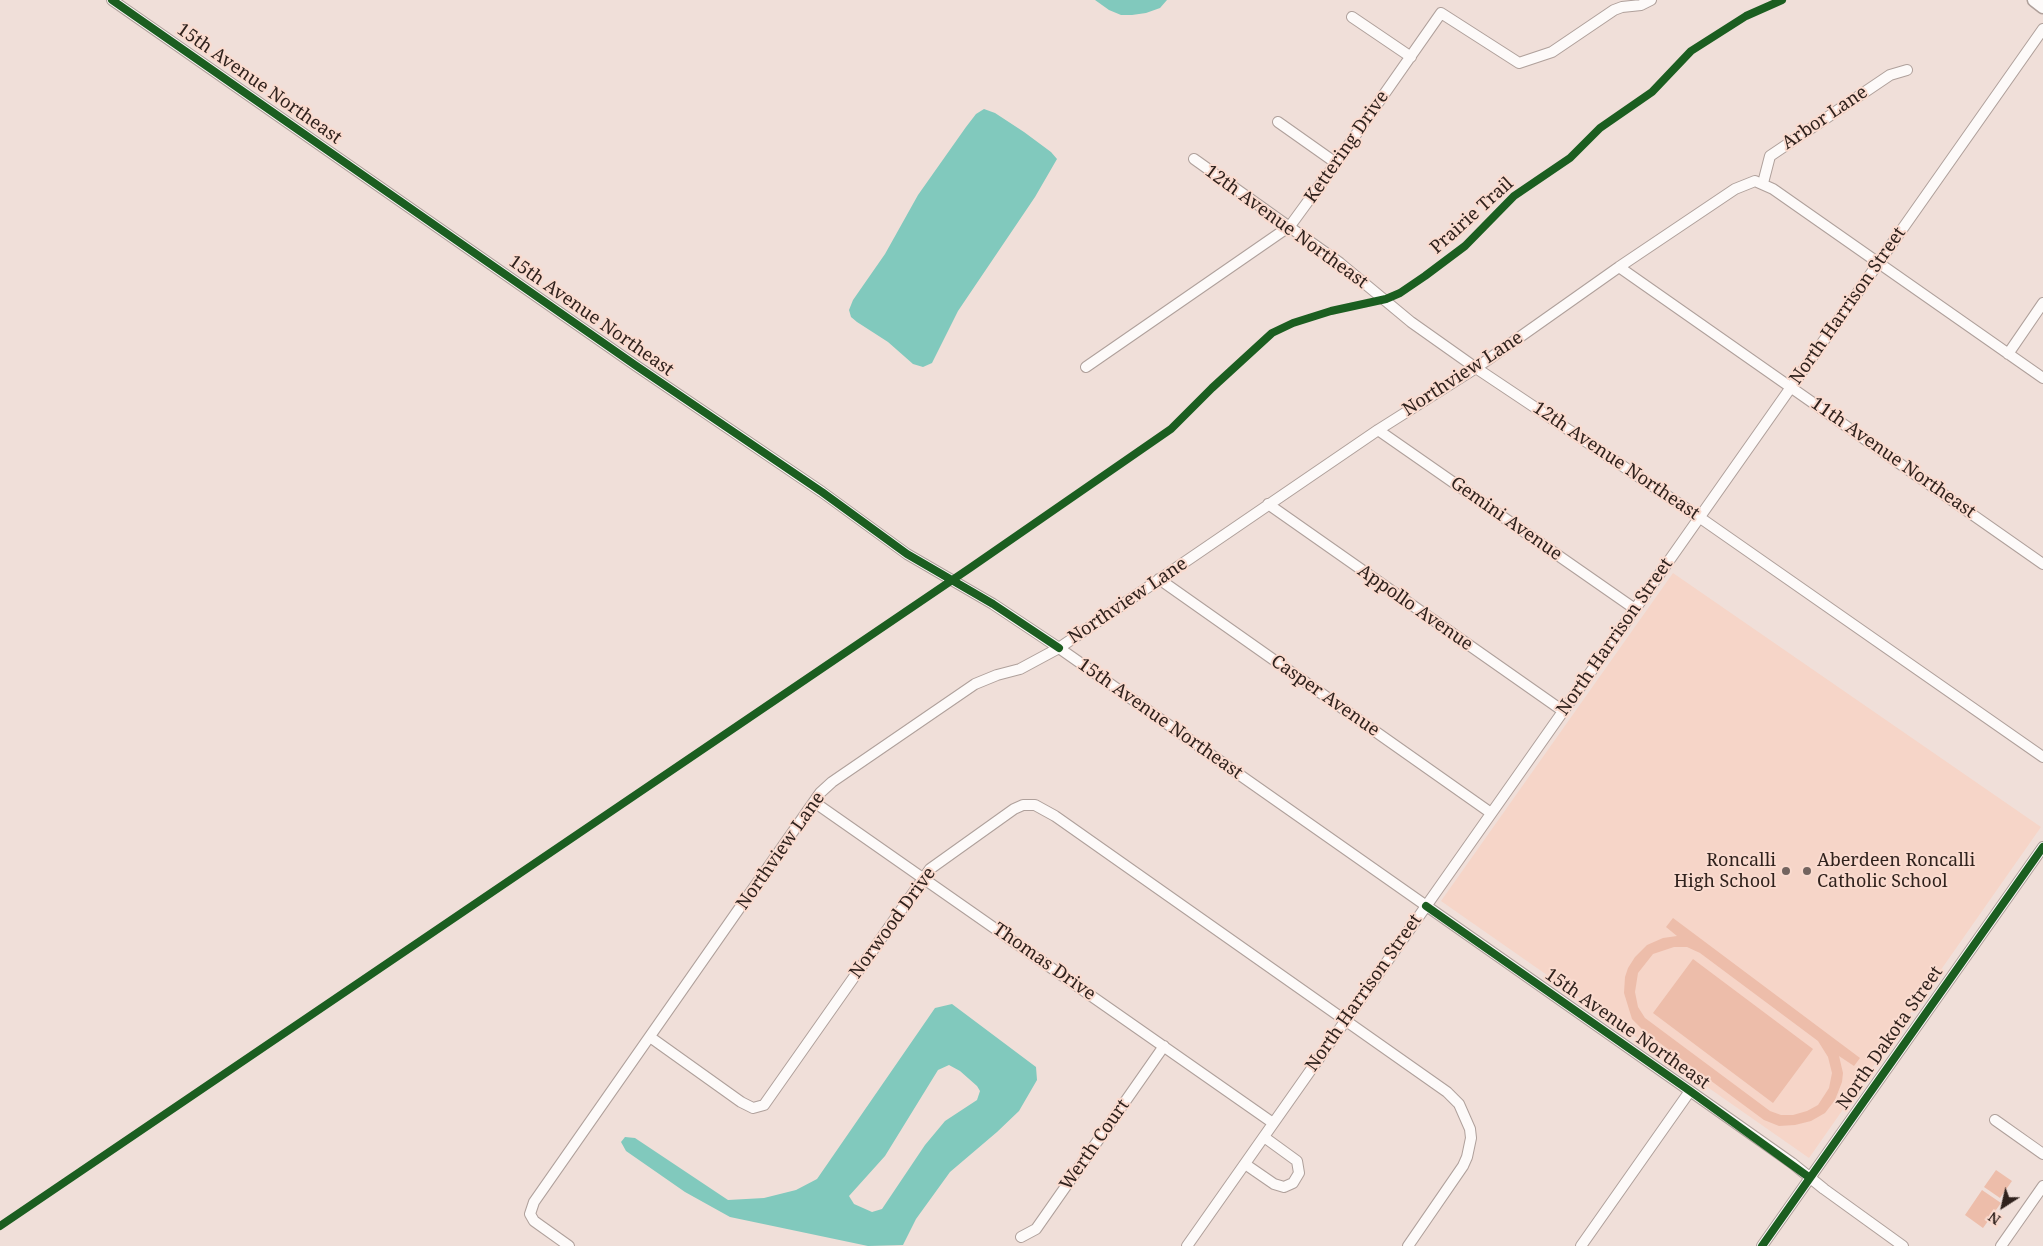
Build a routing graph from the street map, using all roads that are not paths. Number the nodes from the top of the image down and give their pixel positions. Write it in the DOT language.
graph roads {
  1 [pos="112,0"];
  2 [pos="1651,0"];
  3 [pos="2034,0"];
  4 [pos="2043,6"];
  5 [pos="1352,17"];
  6 [pos="2043,29"];
  7 [pos="1411,57"];
  8 [pos="1907,70"];
  9 [pos="1278,122"];
  10 [pos="1194,159"];
  11 [pos="1336,163"];
  12 [pos="1759,182"];
  13 [pos="1290,226"];
  14 [pos="1879,262"];
  15 [pos="1619,267"];
  16 [pos="2043,303"];
  17 [pos="2008,354"];
  18 [pos="1086,367"];
  19 [pos="1476,368"];
  20 [pos="2043,378"];
  21 [pos="1790,387"];
  22 [pos="1378,430"];
  23 [pos="1268,504"];
  24 [pos="1699,517"];
  25 [pos="2043,564"];
  26 [pos="1159,579"];
  27 [pos="1635,609"];
  28 [pos="1059,648"];
  29 [pos="1563,711"];
  30 [pos="2043,757"];
  31 [pos="814,802"];
  32 [pos="1491,813"];
  33 [pos="2043,847"];
  34 [pos="923,877"];
  35 [pos="1426,906"];
  36 [pos="1346,1020"];
  37 [pos="650,1038"];
  38 [pos="1164,1046"];
  39 [pos="1690,1091"];
  40 [pos="1995,1120"];
  41 [pos="1273,1123"];
  42 [pos="1264,1137"];
  43 [pos="2043,1154"];
  44 [pos="1245,1164"];
  45 [pos="1810,1178"];
  46 [pos="2043,1186"];
  47 [pos="1021,1237"];
  48 [pos="569,1246"];
  49 [pos="1187,1246"];
  50 [pos="1408,1246"];
  51 [pos="1581,1246"];
  52 [pos="1762,1246"];
  53 [pos="1903,1246"];
  54 [pos="2001,1246"];
  1 -- 28 [label="street, 15th Avenue Northeast"];
  2 -- 7 [label="street, Kettering Drive"];
  3 -- 4 [label="main road"];
  5 -- 7 [label="street"];
  6 -- 14 [label="street, North Harrison Street"];
  7 -- 11 [label="street, Kettering Drive"];
  8 -- 12 [label="street, Arbor Lane"];
  9 -- 11 [label="street"];
  10 -- 13 [label="street, 12th Avenue Northeast"];
  11 -- 13 [label="street, Kettering Drive"];
  12 -- 14 [label="street"];
  12 -- 15 [label="street, Northview Lane"];
  13 -- 18 [label="street, Kettering Drive"];
  13 -- 19 [label="street, 12th Avenue Northeast"];
  14 -- 17 [label="street"];
  14 -- 21 [label="street, North Harrison Street"];
  15 -- 19 [label="street, Northview Lane"];
  15 -- 21 [label="street, 11th Avenue Northeast"];
  16 -- 17 [label="street"];
  17 -- 20 [label="street"];
  19 -- 22 [label="street, Northview Lane"];
  19 -- 24 [label="street, 12th Avenue Northeast"];
  21 -- 24 [label="street, North Harrison Street"];
  21 -- 25 [label="street, 11th Avenue Northeast"];
  22 -- 23 [label="street, Northview Lane"];
  22 -- 27 [label="street, Gemini Avenue"];
  23 -- 26 [label="street, Northview Lane"];
  23 -- 29 [label="street, Appollo Avenue"];
  24 -- 27 [label="street, North Harrison Street"];
  24 -- 30 [label="street, 12th Avenue Northeast"];
  26 -- 28 [label="street, Northview Lane"];
  26 -- 32 [label="street, Casper Avenue"];
  27 -- 29 [label="street, North Harrison Street"];
  28 -- 31 [label="street, Northview Lane"];
  28 -- 35 [label="street, 15th Avenue Northeast"];
  29 -- 32 [label="street, North Harrison Street"];
  31 -- 34 [label="street, Thomas Drive"];
  31 -- 37 [label="street, Northview Lane"];
  32 -- 35 [label="street, North Harrison Street"];
  33 -- 45 [label="street, North Dakota Street"];
  34 -- 36 [label="street, Norwood Drive"];
  34 -- 37 [label="street, Norwood Drive"];
  34 -- 38 [label="street, Thomas Drive"];
  35 -- 36 [label="street, North Harrison Street"];
  35 -- 39 [label="street, 15th Avenue Northeast"];
  36 -- 41 [label="street, North Harrison Street"];
  36 -- 50 [label="street, Norwood Drive"];
  37 -- 48 [label="street, Northview Lane"];
  38 -- 41 [label="street, Thomas Drive"];
  38 -- 47 [label="street, Werth Court"];
  39 -- 45 [label="street, 15th Avenue Northeast"];
  39 -- 51 [label="street"];
  40 -- 43 [label="street"];
  41 -- 42 [label="street, North Harrison Street"];
  42 -- 44 [label="street, North Harrison Street"];
  42 -- 44 [label="street"];
  44 -- 49 [label="street, North Harrison Street"];
  45 -- 52 [label="street, North Dakota Street"];
  45 -- 53 [label="street, 15th Avenue Northeast"];
  46 -- 54 [label="street"];
}
